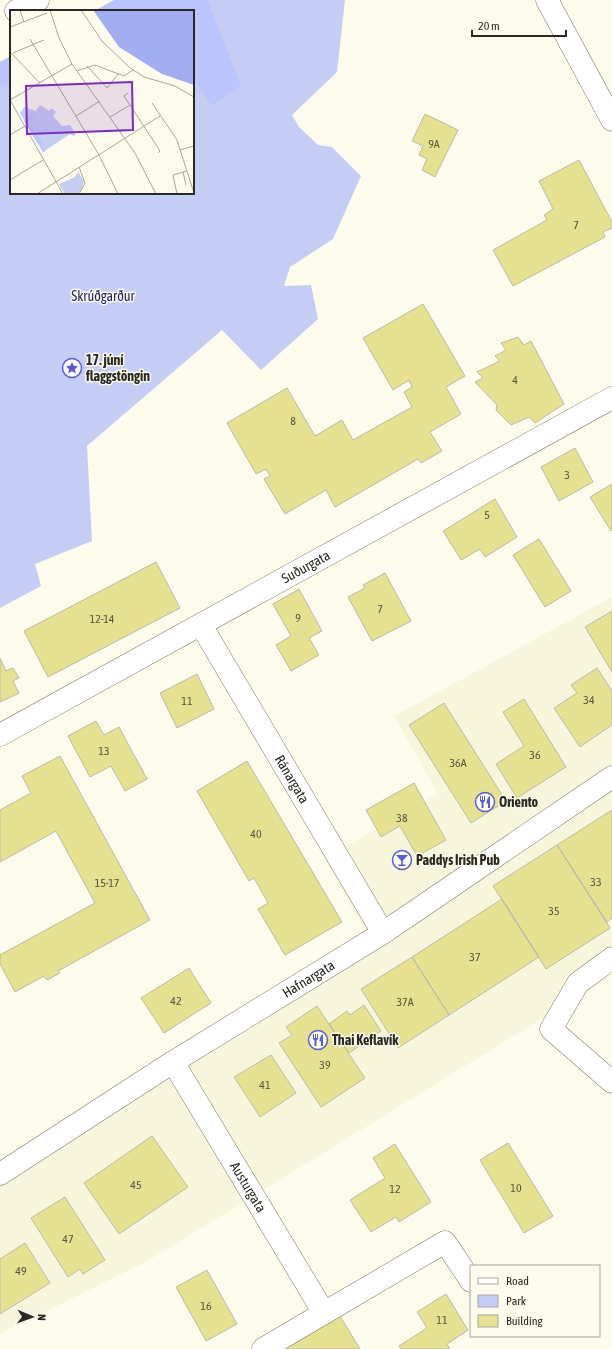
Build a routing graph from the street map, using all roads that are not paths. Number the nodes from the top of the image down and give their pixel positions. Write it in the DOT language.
graph roads {
  1 [pos="38,0"];
  2 [pos="547,0"];
  3 [pos="18,10"];
  4 [pos="10,14"];
  5 [pos="0,19"];
  6 [pos="612,120"];
  7 [pos="612,398"];
  8 [pos="202,625"];
  9 [pos="0,735"];
  10 [pos="612,777"];
  11 [pos="383,933"];
  12 [pos="612,958"];
  13 [pos="173,1062"];
  14 [pos="612,1082"];
  15 [pos="0,1174"];
  16 [pos="470,1280"];
  17 [pos="324,1313"];
  18 [pos="263,1349"];
  1 -- 3 [label="street"];
  2 -- 6 [label="street"];
  4 -- 5 [label="street"];
  7 -- 8 [label="street, Suðurgata"];
  8 -- 9 [label="street, Suðurgata"];
  8 -- 11 [label="street, Ránargata"];
  10 -- 11 [label="street, Hafnargata"];
  11 -- 13 [label="street, Hafnargata"];
  12 -- 14 [label="street"];
  13 -- 15 [label="street, Hafnargata"];
  13 -- 17 [label="street, Austurgata"];
  16 -- 17 [label="street"];
  17 -- 18 [label="street"];
}
